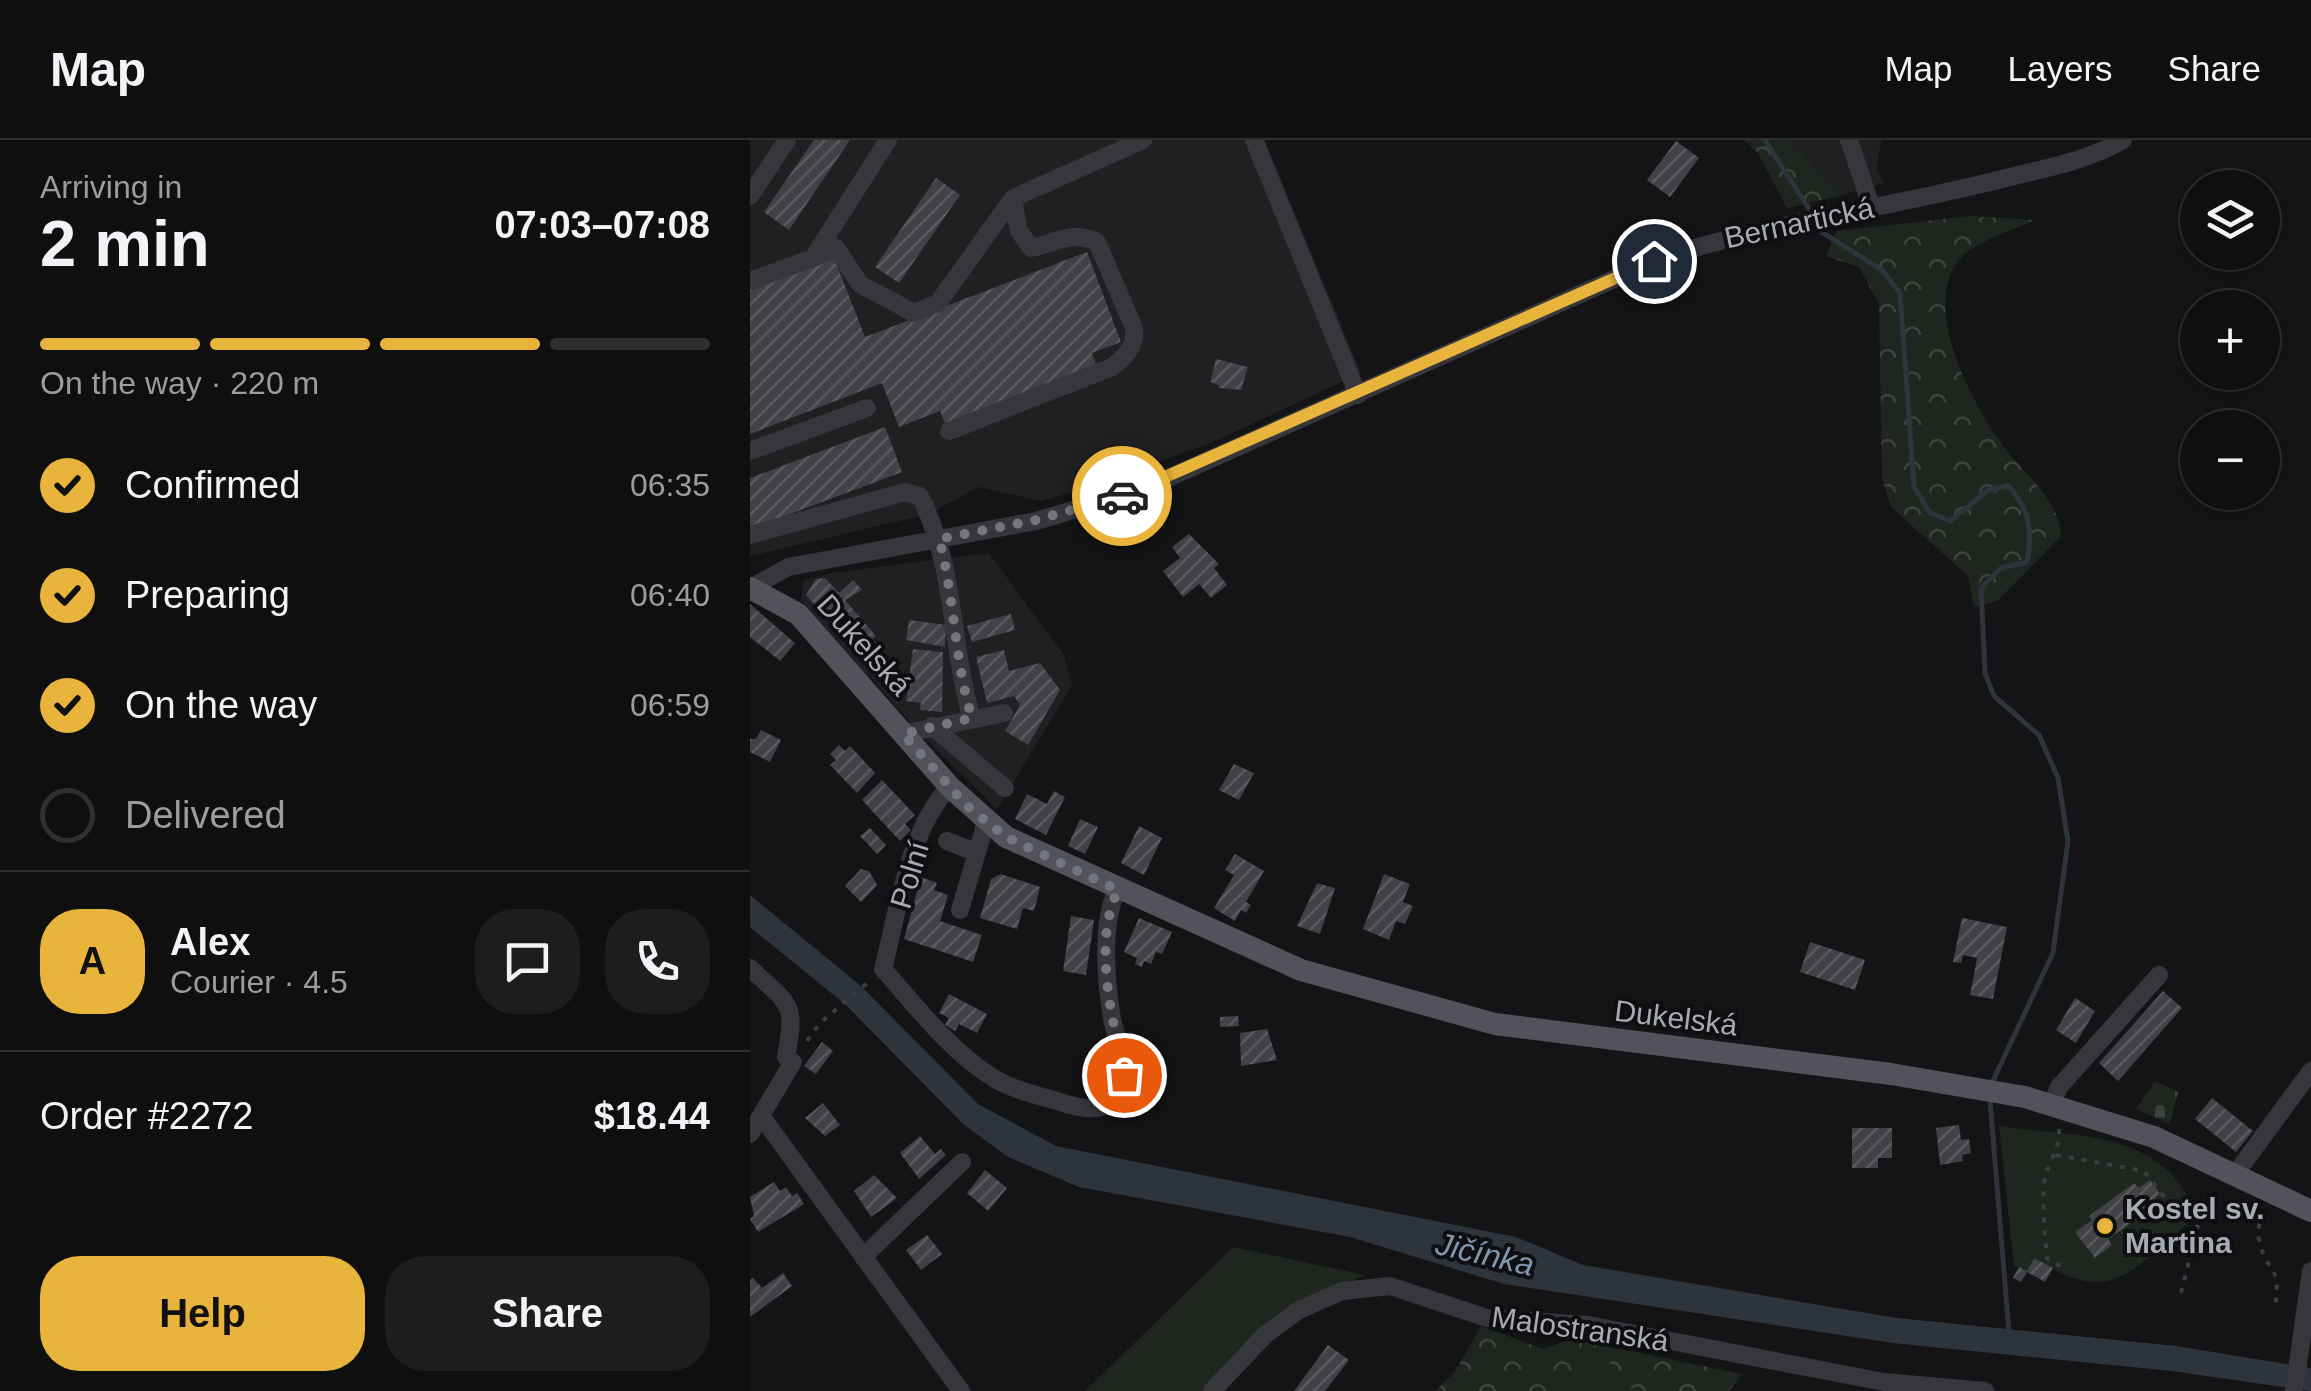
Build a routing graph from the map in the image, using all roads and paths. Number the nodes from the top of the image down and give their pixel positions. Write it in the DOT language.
graph roads {
  1 [pos="788,140"];
  2 [pos="888,140"];
  3 [pos="1143,140"];
  4 [pos="1254,140"];
  5 [pos="1849,140"];
  6 [pos="2122,140"];
  7 [pos="752,190"];
  8 [pos="1013,198"];
  9 [pos="1871,206"];
  10 [pos="813,258"];
  11 [pos="750,282"];
  12 [pos="1358,395"];
  13 [pos="867,408"];
  14 [pos="950,431"];
  15 [pos="750,451"];
  16 [pos="750,535"];
  17 [pos="939,539"];
  18 [pos="750,588"];
  19 [pos="1004,713"];
  20 [pos="972,718"];
  21 [pos="932,726"];
  22 [pos="903,734"];
  23 [pos="950,788"];
  24 [pos="1005,788"];
  25 [pos="986,822"];
  26 [pos="947,841"];
  27 [pos="975,852"];
  28 [pos="1118,890"];
  29 [pos="960,910"];
  30 [pos="750,968"];
  31 [pos="880,972"];
  32 [pos="2160,975"];
  33 [pos="820,1023"];
  34 [pos="2311,1071"];
  35 [pos="2055,1111"];
  36 [pos="762,1116"];
  37 [pos="750,1134"];
  38 [pos="2056,1156"];
  39 [pos="962,1162"];
  40 [pos="2236,1173"];
  41 [pos="2202,1182"];
  42 [pos="2218,1190"];
  43 [pos="2233,1198"];
  44 [pos="2249,1205"];
  45 [pos="2311,1211"];
  46 [pos="2199,1221"];
  47 [pos="863,1257"];
  48 [pos="2311,1271"];
  49 [pos="2060,1274"];
  50 [pos="2180,1297"];
  51 [pos="2276,1308"];
  52 [pos="960,1391"];
  53 [pos="1212,1391"];
  54 [pos="1985,1391"];
  55 [pos="2294,1391"];
  1 -- 7 [label="street"];
  2 -- 10 [label="street"];
  3 -- 8 [label="street"];
  4 -- 12 [label="street"];
  5 -- 9 [label="street"];
  6 -- 9 [label="street, Bernartická"];
  8 -- 10 [label="street"];
  8 -- 14 [label="street"];
  9 -- 12 [label="street, Bernartická"];
  10 -- 11 [label="street"];
  12 -- 17 [label="street, Bernartická"];
  13 -- 15 [label="street"];
  16 -- 17 [label="street"];
  17 -- 18 [label="street, Bernartická"];
  17 -- 20 [label="street"];
  18 -- 22 [label="main road, Dukelská"];
  19 -- 20 [label="street"];
  20 -- 21 [label="street"];
  21 -- 22 [label="street"];
  21 -- 24 [label="street"];
  22 -- 23 [label="main road, Dukelská"];
  23 -- 25 [label="main road, Dukelská"];
  23 -- 31 [label="street, Polní"];
  25 -- 27 [label="street"];
  25 -- 28 [label="main road, Dukelská"];
  26 -- 27 [label="street"];
  27 -- 29 [label="street"];
  28 -- 31 [label="street"];
  28 -- 35 [label="main road, Dukelská"];
  30 -- 36 [label="street"];
  31 -- 33 [label="path"];
  32 -- 35 [label="street"];
  34 -- 40 [label="street"];
  35 -- 38 [label="path"];
  35 -- 40 [label="main road, Dukelská"];
  36 -- 37 [label="street"];
  36 -- 47 [label="street"];
  38 -- 46 [label="path"];
  38 -- 49 [label="path"];
  39 -- 47 [label="street"];
  40 -- 45 [label="main road, Dukelská"];
  41 -- 42 [label="path"];
  42 -- 43 [label="path"];
  42 -- 46 [label="path"];
  44 -- 51 [label="path"];
  46 -- 50 [label="path"];
  47 -- 52 [label="street"];
  48 -- 55 [label="street"];
  53 -- 54 [label="street, Malostranská"];
}
